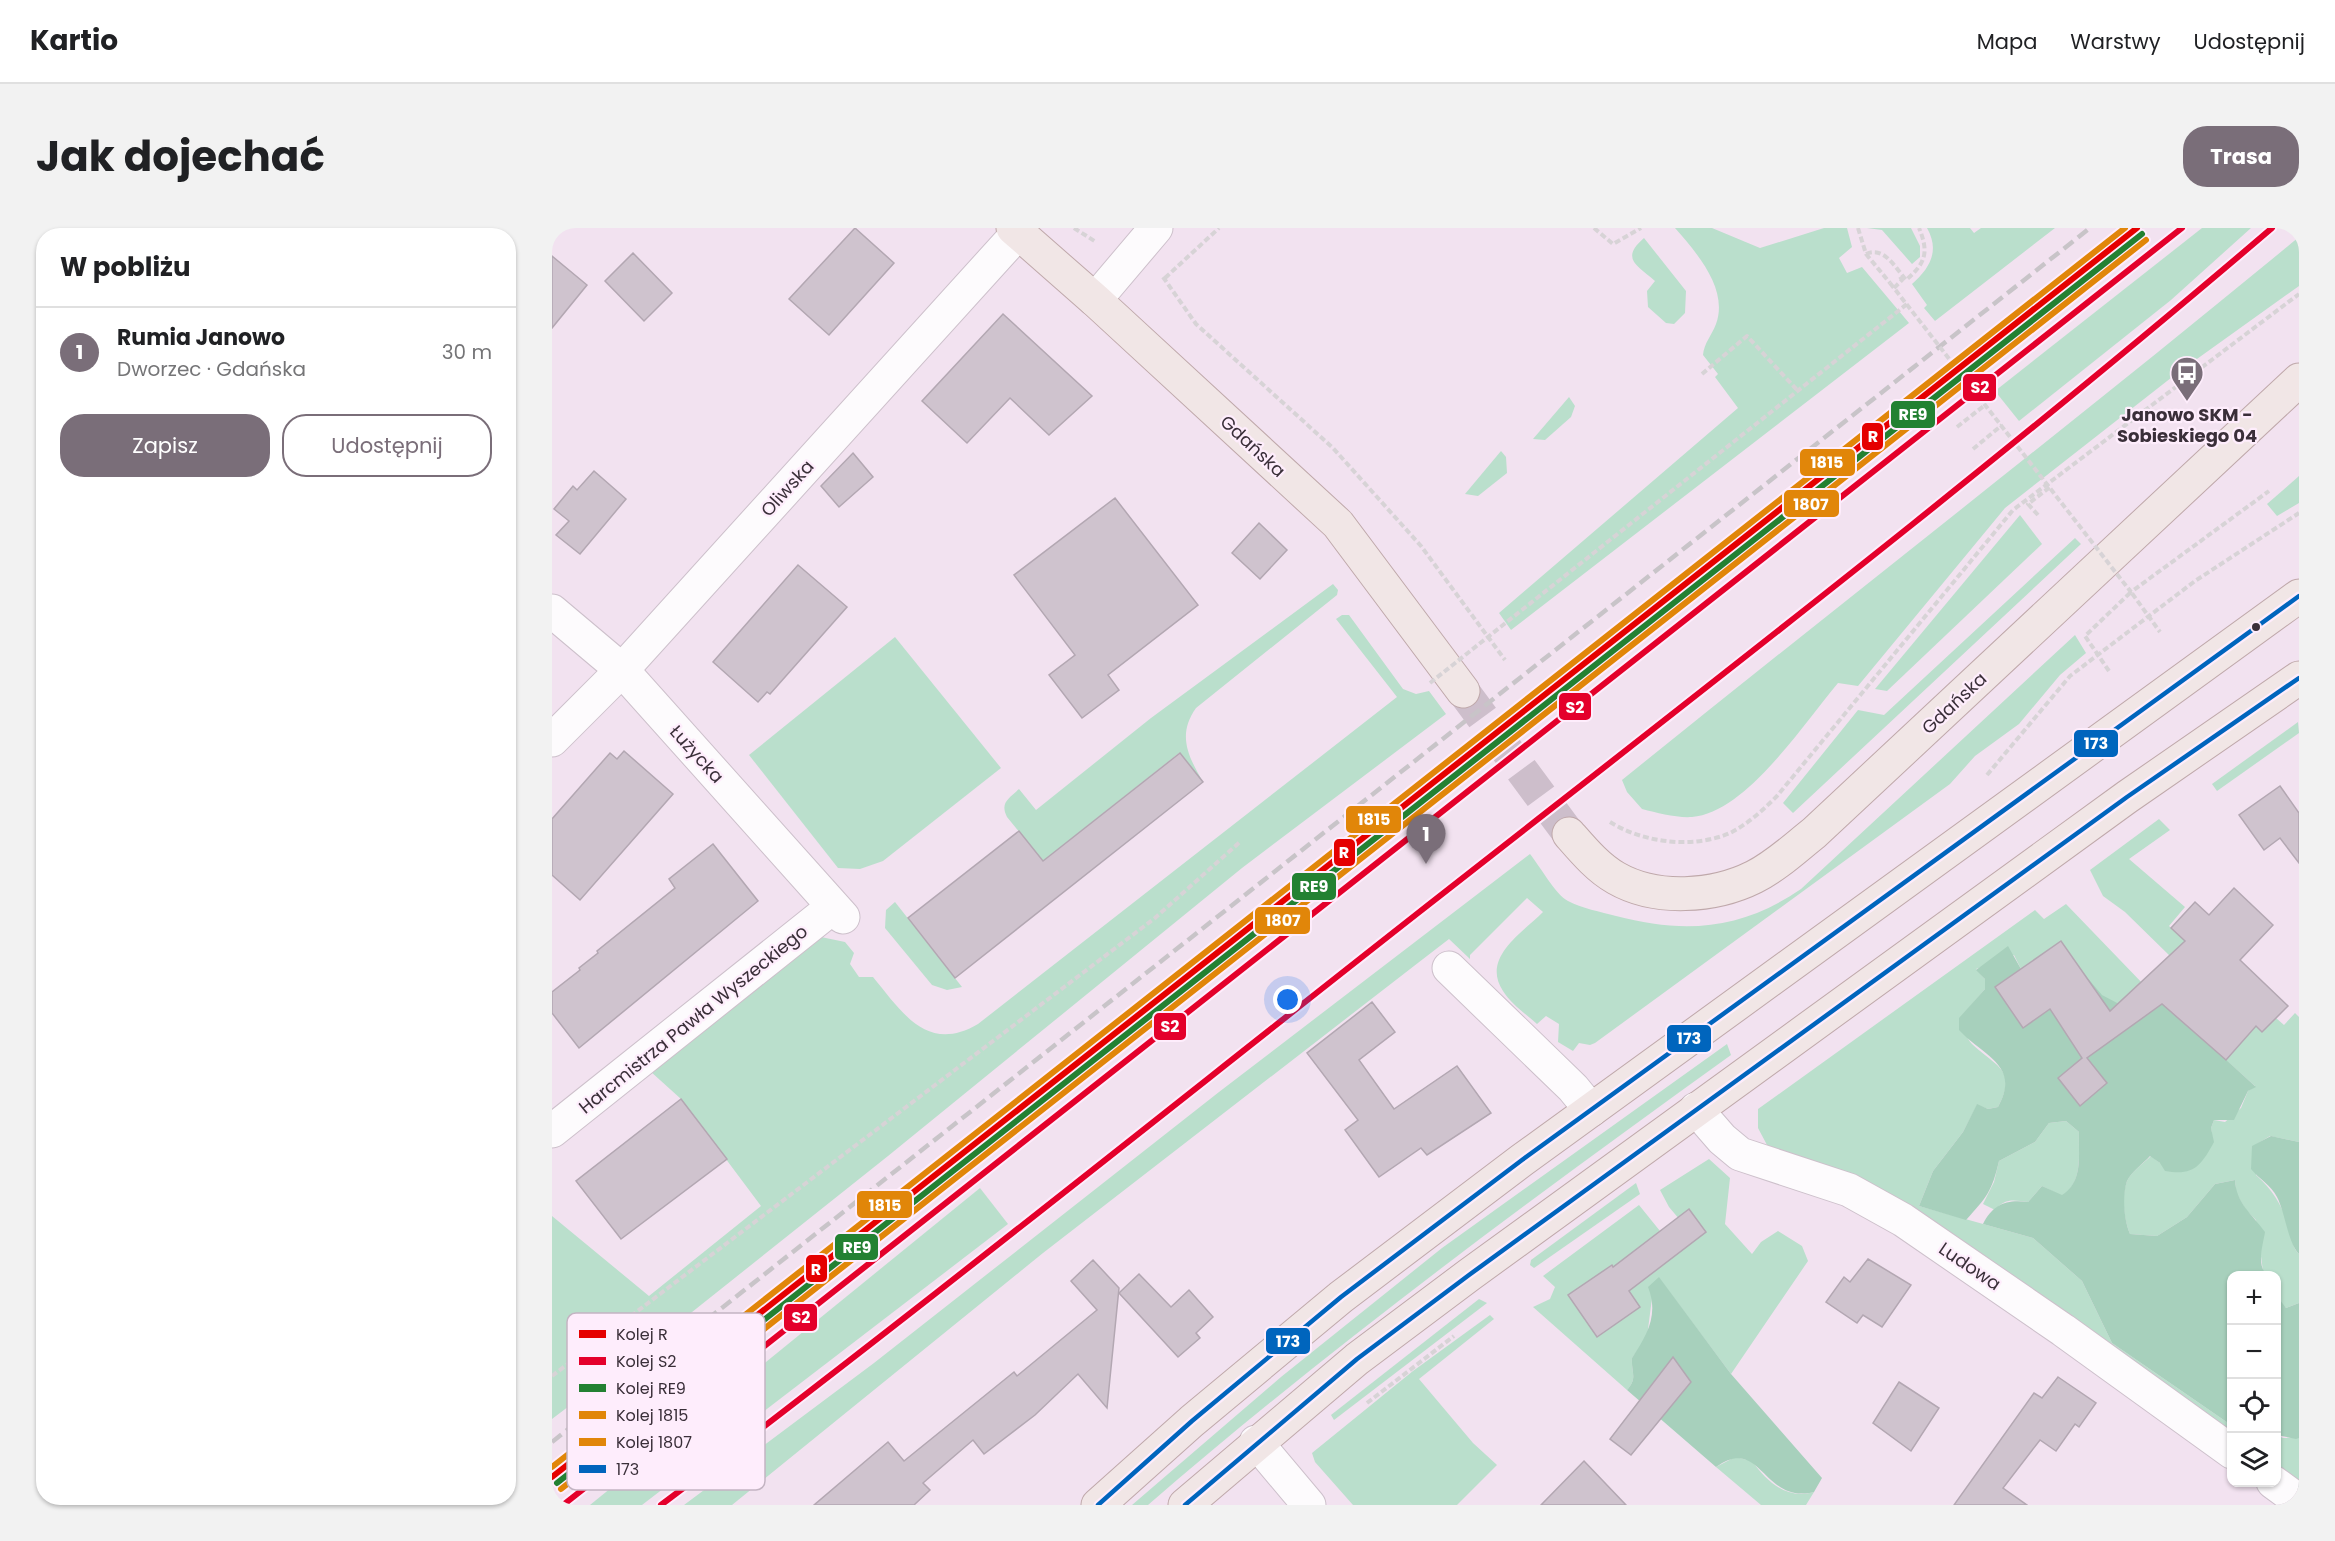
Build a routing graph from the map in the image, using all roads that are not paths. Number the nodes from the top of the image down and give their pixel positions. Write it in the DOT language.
graph roads {
  1 [pos="1155,228"];
  2 [pos="1015,230"];
  3 [pos="1095,300"];
  4 [pos="2299,380"];
  5 [pos="2299,596"];
  6 [pos="552,611"];
  7 [pos="622,670"];
  8 [pos="2299,678"];
  9 [pos="1463,691"];
  10 [pos="552,740"];
  11 [pos="1569,834"];
  12 [pos="838,912"];
  13 [pos="1449,968"];
  14 [pos="1696,1109"];
  15 [pos="1591,1110"];
  16 [pos="552,1131"];
  17 [pos="1256,1442"];
  18 [pos="2227,1448"];
  19 [pos="2280,1487"];
  20 [pos="2299,1501"];
  21 [pos="1098,1505"];
  22 [pos="1185,1505"];
  23 [pos="1309,1505"];
  1 -- 3 [label="street"];
  2 -- 3 [label="main road, Gdańska"];
  2 -- 7 [label="street, Oliwska"];
  3 -- 9 [label="main road, Gdańska"];
  4 -- 11 [label="main road, Gdańska"];
  5 -- 15 [label="main road"];
  6 -- 7 [label="street, Łużycka"];
  7 -- 10 [label="street, Oliwska"];
  7 -- 12 [label="street, Łużycka"];
  8 -- 14 [label="main road"];
  12 -- 16 [label="street, Harcmistrza Pawła Wyszeckiego"];
  13 -- 15 [label="street"];
  14 -- 17 [label="main road"];
  14 -- 18 [label="street, Ludowa"];
  15 -- 21 [label="main road"];
  17 -- 22 [label="main road"];
  17 -- 23 [label="street"];
  19 -- 20 [label="street"];
}
